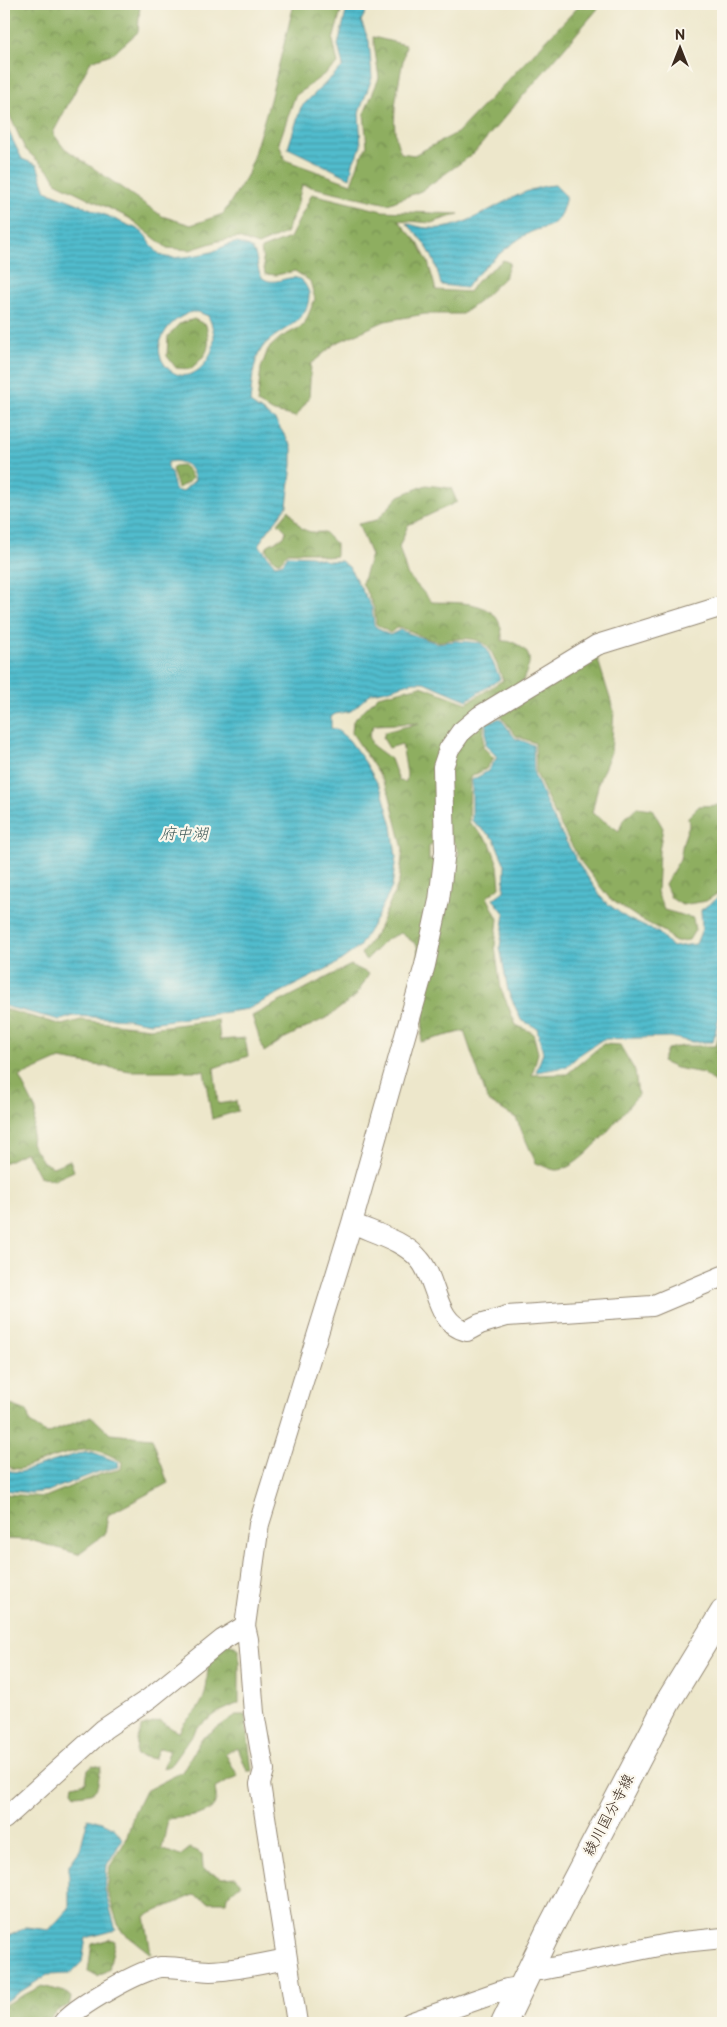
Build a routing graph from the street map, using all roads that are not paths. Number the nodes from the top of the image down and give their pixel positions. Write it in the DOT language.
graph roads {
  1 [pos="723,606"];
  2 [pos="352,1223"];
  3 [pos="723,1276"];
  4 [pos="723,1612"];
  5 [pos="245,1626"];
  6 [pos="4,1819"];
  7 [pos="723,1938"];
  8 [pos="286,1959"];
  9 [pos="525,1979"];
  10 [pos="62,2023"];
  11 [pos="297,2023"];
  12 [pos="410,2023"];
  13 [pos="504,2023"];
  1 -- 2 [label="street"];
  2 -- 3 [label="street"];
  2 -- 5 [label="street"];
  4 -- 9 [label="main road, 綾川国分寺線"];
  5 -- 6 [label="street"];
  5 -- 8 [label="street"];
  7 -- 9 [label="street"];
  8 -- 10 [label="street"];
  8 -- 11 [label="street"];
  9 -- 12 [label="street"];
  9 -- 13 [label="main road, 綾川国分寺線"];
}
